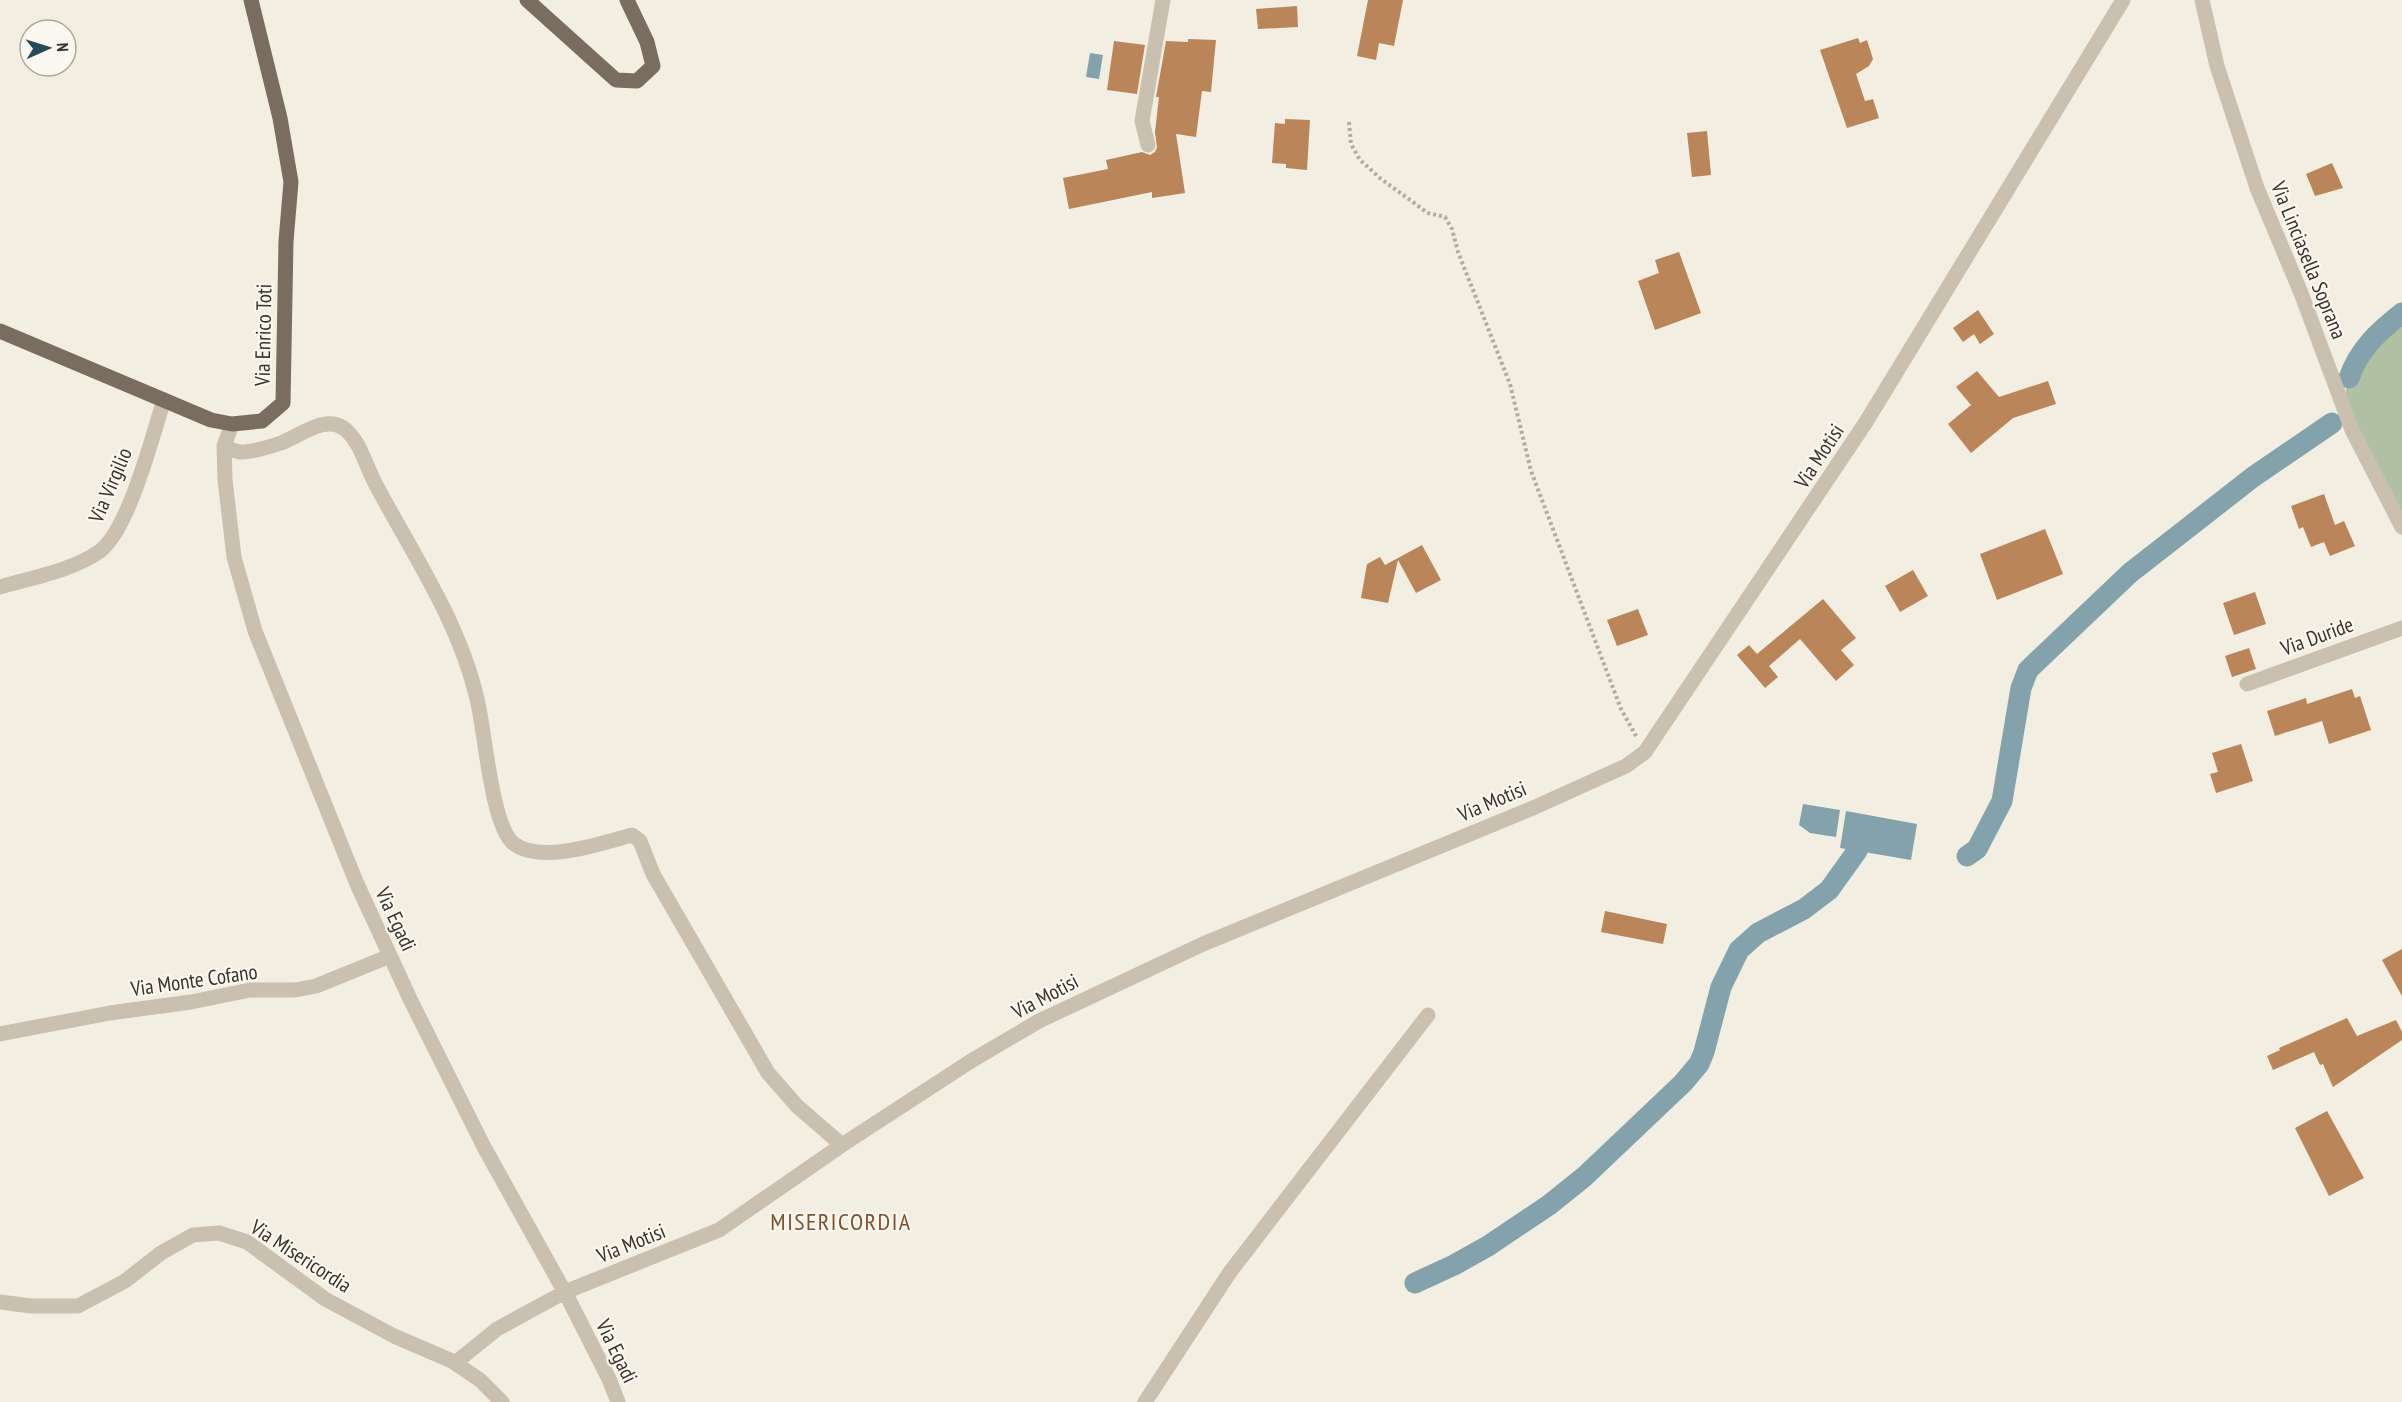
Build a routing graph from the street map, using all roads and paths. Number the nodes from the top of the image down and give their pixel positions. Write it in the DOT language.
graph roads {
  1 [pos="251,0"];
  2 [pos="527,0"];
  3 [pos="627,0"];
  4 [pos="1163,0"];
  5 [pos="2123,0"];
  6 [pos="2202,0"];
  7 [pos="1349,122"];
  8 [pos="1148,146"];
  9 [pos="0,331"];
  10 [pos="164,400"];
  11 [pos="232,424"];
  12 [pos="224,446"];
  13 [pos="2402,527"];
  14 [pos="0,587"];
  15 [pos="2402,628"];
  16 [pos="2247,684"];
  17 [pos="1645,753"];
  18 [pos="390,956"];
  19 [pos="1428,1015"];
  20 [pos="0,1034"];
  21 [pos="842,1145"];
  22 [pos="565,1292"];
  23 [pos="0,1302"];
  24 [pos="454,1362"];
  25 [pos="502,1402"];
  26 [pos="618,1402"];
  27 [pos="1145,1402"];
  1 -- 11 [label="main road, Via Enrico Toti"];
  2 -- 3 [label="main road"];
  4 -- 8 [label="street"];
  5 -- 17 [label="street, Via Motisi"];
  6 -- 13 [label="street, Via Linciasella Soprana"];
  7 -- 17 [label="path"];
  9 -- 10 [label="main road, Via Enrico Toti"];
  10 -- 11 [label="main road, Via Enrico Toti"];
  10 -- 14 [label="street, Via Virgilio"];
  11 -- 12 [label="street, Via Egadi"];
  12 -- 18 [label="street, Via Egadi"];
  12 -- 21 [label="street"];
  15 -- 16 [label="street, Via Duride"];
  17 -- 21 [label="street, Via Motisi"];
  18 -- 20 [label="street, Via Monte Cofano"];
  18 -- 22 [label="street, Via Egadi"];
  19 -- 27 [label="street"];
  21 -- 22 [label="street, Via Motisi"];
  22 -- 24 [label="street, Via Motisi"];
  22 -- 26 [label="street, Via Egadi"];
  23 -- 24 [label="street, Via Misericordia"];
  24 -- 25 [label="street, Via Misericordia"];
}
